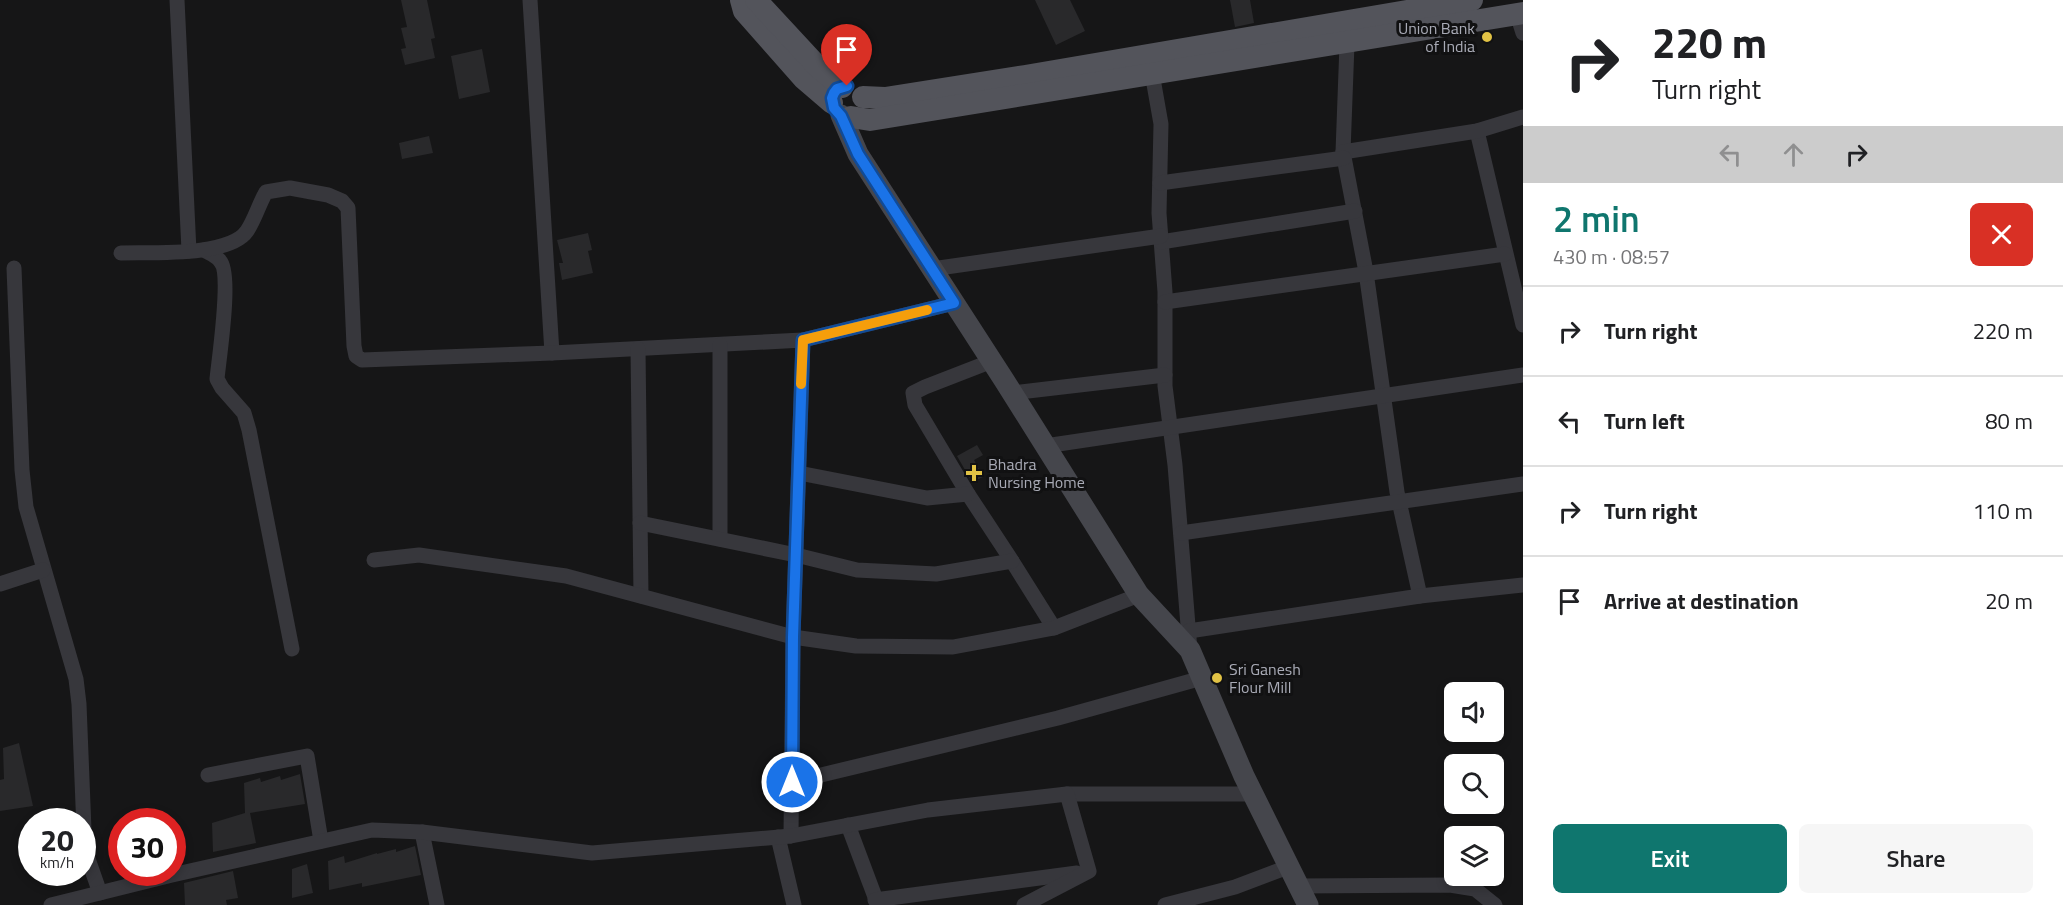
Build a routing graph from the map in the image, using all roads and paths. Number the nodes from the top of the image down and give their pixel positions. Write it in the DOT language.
graph roads {
  1 [pos="177,0"];
  2 [pos="530,0"];
  3 [pos="741,0"];
  4 [pos="756,0"];
  5 [pos="1472,0"];
  6 [pos="1521,20"];
  7 [pos="1344,21"];
  8 [pos="1347,44"];
  9 [pos="1152,73"];
  10 [pos="841,106"];
  11 [pos="1523,117"];
  12 [pos="1477,131"];
  13 [pos="1343,155"];
  14 [pos="1160,183"];
  15 [pos="1354,212"];
  16 [pos="1161,239"];
  17 [pos="196,250"];
  18 [pos="121,253"];
  19 [pos="1505,254"];
  20 [pos="14,268"];
  21 [pos="932,269"];
  22 [pos="1366,272"];
  23 [pos="1165,302"];
  24 [pos="954,303"];
  25 [pos="1523,325"];
  26 [pos="803,340"];
  27 [pos="720,345"];
  28 [pos="638,349"];
  29 [pos="552,353"];
  30 [pos="992,361"];
  31 [pos="1165,375"];
  32 [pos="1523,375"];
  33 [pos="1012,393"];
  34 [pos="1384,397"];
  35 [pos="1170,429"];
  36 [pos="1045,446"];
  37 [pos="799,473"];
  38 [pos="1523,484"];
  39 [pos="968,494"];
  40 [pos="1399,502"];
  41 [pos="640,523"];
  42 [pos="1181,533"];
  43 [pos="720,539"];
  44 [pos="796,555"];
  45 [pos="374,560"];
  46 [pos="1012,561"];
  47 [pos="44,570"];
  48 [pos="0,584"];
  49 [pos="1523,585"];
  50 [pos="1139,595"];
  51 [pos="642,596"];
  52 [pos="1420,596"];
  53 [pos="1054,628"];
  54 [pos="793,637"];
  55 [pos="1190,640"];
  56 [pos="292,649"];
  57 [pos="1202,678"];
  58 [pos="208,775"];
  59 [pos="792,782"];
  60 [pos="1067,794"];
  61 [pos="1252,794"];
  62 [pos="848,825"];
  63 [pos="422,832"];
  64 [pos="785,836"];
  65 [pos="321,841"];
  66 [pos="1089,871"];
  67 [pos="1293,877"];
  68 [pos="99,893"];
  69 [pos="877,903"];
  70 [pos="51,905"];
  71 [pos="437,905"];
  72 [pos="794,905"];
  73 [pos="1024,905"];
  74 [pos="1165,905"];
  75 [pos="1308,905"];
  76 [pos="1495,905"];
  1 -- 17 [label="street"];
  2 -- 29 [label="street"];
  3 -- 10 [label="main road"];
  4 -- 10 [label="main road"];
  5 -- 7 [label="main road"];
  6 -- 8 [label="main road"];
  7 -- 8 [label="street"];
  7 -- 10 [label="main road"];
  8 -- 9 [label="main road"];
  8 -- 13 [label="street"];
  9 -- 10 [label="main road"];
  9 -- 14 [label="street"];
  10 -- 21 [label="street"];
  11 -- 12 [label="street"];
  12 -- 13 [label="street"];
  12 -- 19 [label="street"];
  13 -- 14 [label="street"];
  13 -- 15 [label="street"];
  14 -- 16 [label="street"];
  15 -- 16 [label="street"];
  15 -- 22 [label="street"];
  16 -- 21 [label="street"];
  16 -- 23 [label="street"];
  17 -- 18 [label="street"];
  17 -- 29 [label="street"];
  17 -- 56 [label="street"];
  19 -- 22 [label="street"];
  19 -- 25 [label="street"];
  20 -- 47 [label="street"];
  21 -- 24 [label="street"];
  22 -- 23 [label="street"];
  22 -- 34 [label="street"];
  23 -- 31 [label="street"];
  24 -- 26 [label="street"];
  24 -- 30 [label="street"];
  26 -- 27 [label="street"];
  26 -- 37 [label="street"];
  27 -- 28 [label="street"];
  27 -- 43 [label="street"];
  28 -- 29 [label="street"];
  28 -- 41 [label="street"];
  30 -- 33 [label="street"];
  30 -- 39 [label="street"];
  31 -- 33 [label="street"];
  31 -- 35 [label="street"];
  32 -- 34 [label="street"];
  33 -- 36 [label="street"];
  34 -- 35 [label="street"];
  34 -- 40 [label="street"];
  35 -- 36 [label="street"];
  35 -- 42 [label="street"];
  36 -- 50 [label="street"];
  37 -- 39 [label="street"];
  37 -- 44 [label="street"];
  38 -- 40 [label="street"];
  39 -- 46 [label="street"];
  40 -- 42 [label="street"];
  40 -- 52 [label="street"];
  41 -- 43 [label="street"];
  41 -- 51 [label="street"];
  42 -- 55 [label="street"];
  43 -- 44 [label="street"];
  44 -- 46 [label="street"];
  44 -- 54 [label="street"];
  45 -- 51 [label="street"];
  46 -- 53 [label="street"];
  47 -- 48 [label="street"];
  47 -- 68 [label="street"];
  49 -- 52 [label="street"];
  50 -- 53 [label="street"];
  50 -- 55 [label="street"];
  51 -- 54 [label="street"];
  52 -- 55 [label="street"];
  53 -- 54 [label="street"];
  54 -- 59 [label="street"];
  55 -- 57 [label="street"];
  57 -- 59 [label="street"];
  57 -- 61 [label="street"];
  58 -- 65 [label="street"];
  59 -- 64 [label="street"];
  60 -- 61 [label="street"];
  60 -- 62 [label="street"];
  60 -- 66 [label="street"];
  61 -- 67 [label="street"];
  62 -- 64 [label="street"];
  62 -- 69 [label="street"];
  63 -- 64 [label="street"];
  63 -- 65 [label="street"];
  63 -- 71 [label="street"];
  64 -- 72 [label="street"];
  65 -- 68 [label="street"];
  66 -- 69 [label="street"];
  66 -- 73 [label="street"];
  67 -- 74 [label="street"];
  67 -- 75 [label="street"];
  67 -- 76 [label="street"];
  68 -- 70 [label="street"];
}
